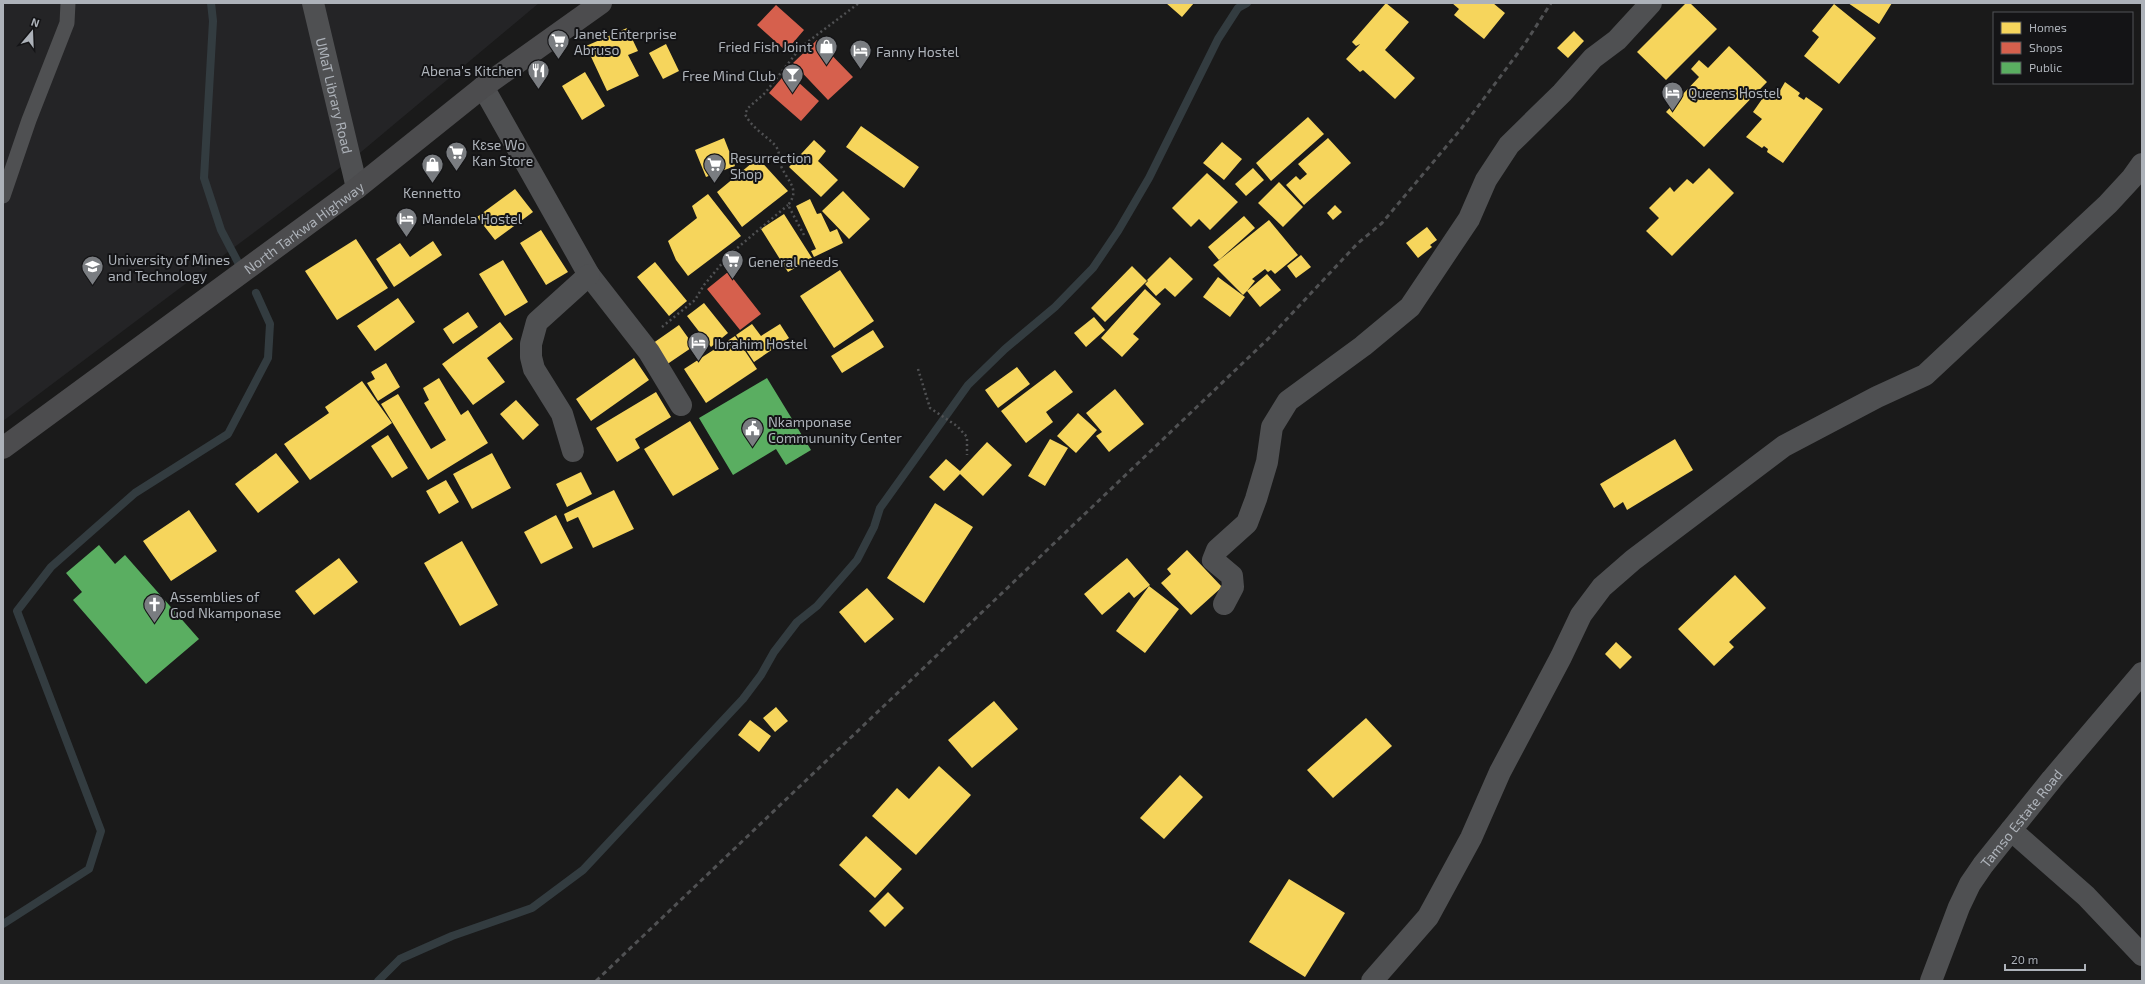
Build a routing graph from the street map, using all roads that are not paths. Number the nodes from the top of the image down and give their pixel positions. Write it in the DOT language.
graph roads {
  1 [pos="68,3"];
  2 [pos="313,3"];
  3 [pos="601,3"];
  4 [pos="1651,3"];
  5 [pos="483,88"];
  6 [pos="2142,164"];
  7 [pos="357,188"];
  8 [pos="3,196"];
  9 [pos="589,275"];
  10 [pos="681,405"];
  11 [pos="3,448"];
  12 [pos="573,451"];
  13 [pos="1224,604"];
  14 [pos="2142,673"];
  15 [pos="2011,830"];
  16 [pos="2142,955"];
  17 [pos="1372,981"];
  18 [pos="1931,981"];
  1 -- 8 [label="lane"];
  2 -- 7 [label="street, UMaT Library Road"];
  3 -- 5 [label="main road, North Tarkwa Highway"];
  4 -- 13 [label="street"];
  5 -- 7 [label="main road, North Tarkwa Highway"];
  5 -- 9 [label="street"];
  6 -- 17 [label="street"];
  7 -- 11 [label="main road, North Tarkwa Highway"];
  9 -- 10 [label="street"];
  9 -- 12 [label="street"];
  14 -- 15 [label="street, Tamso Estate Road"];
  15 -- 16 [label="street"];
  15 -- 18 [label="street, Tamso Estate Road"];
}
